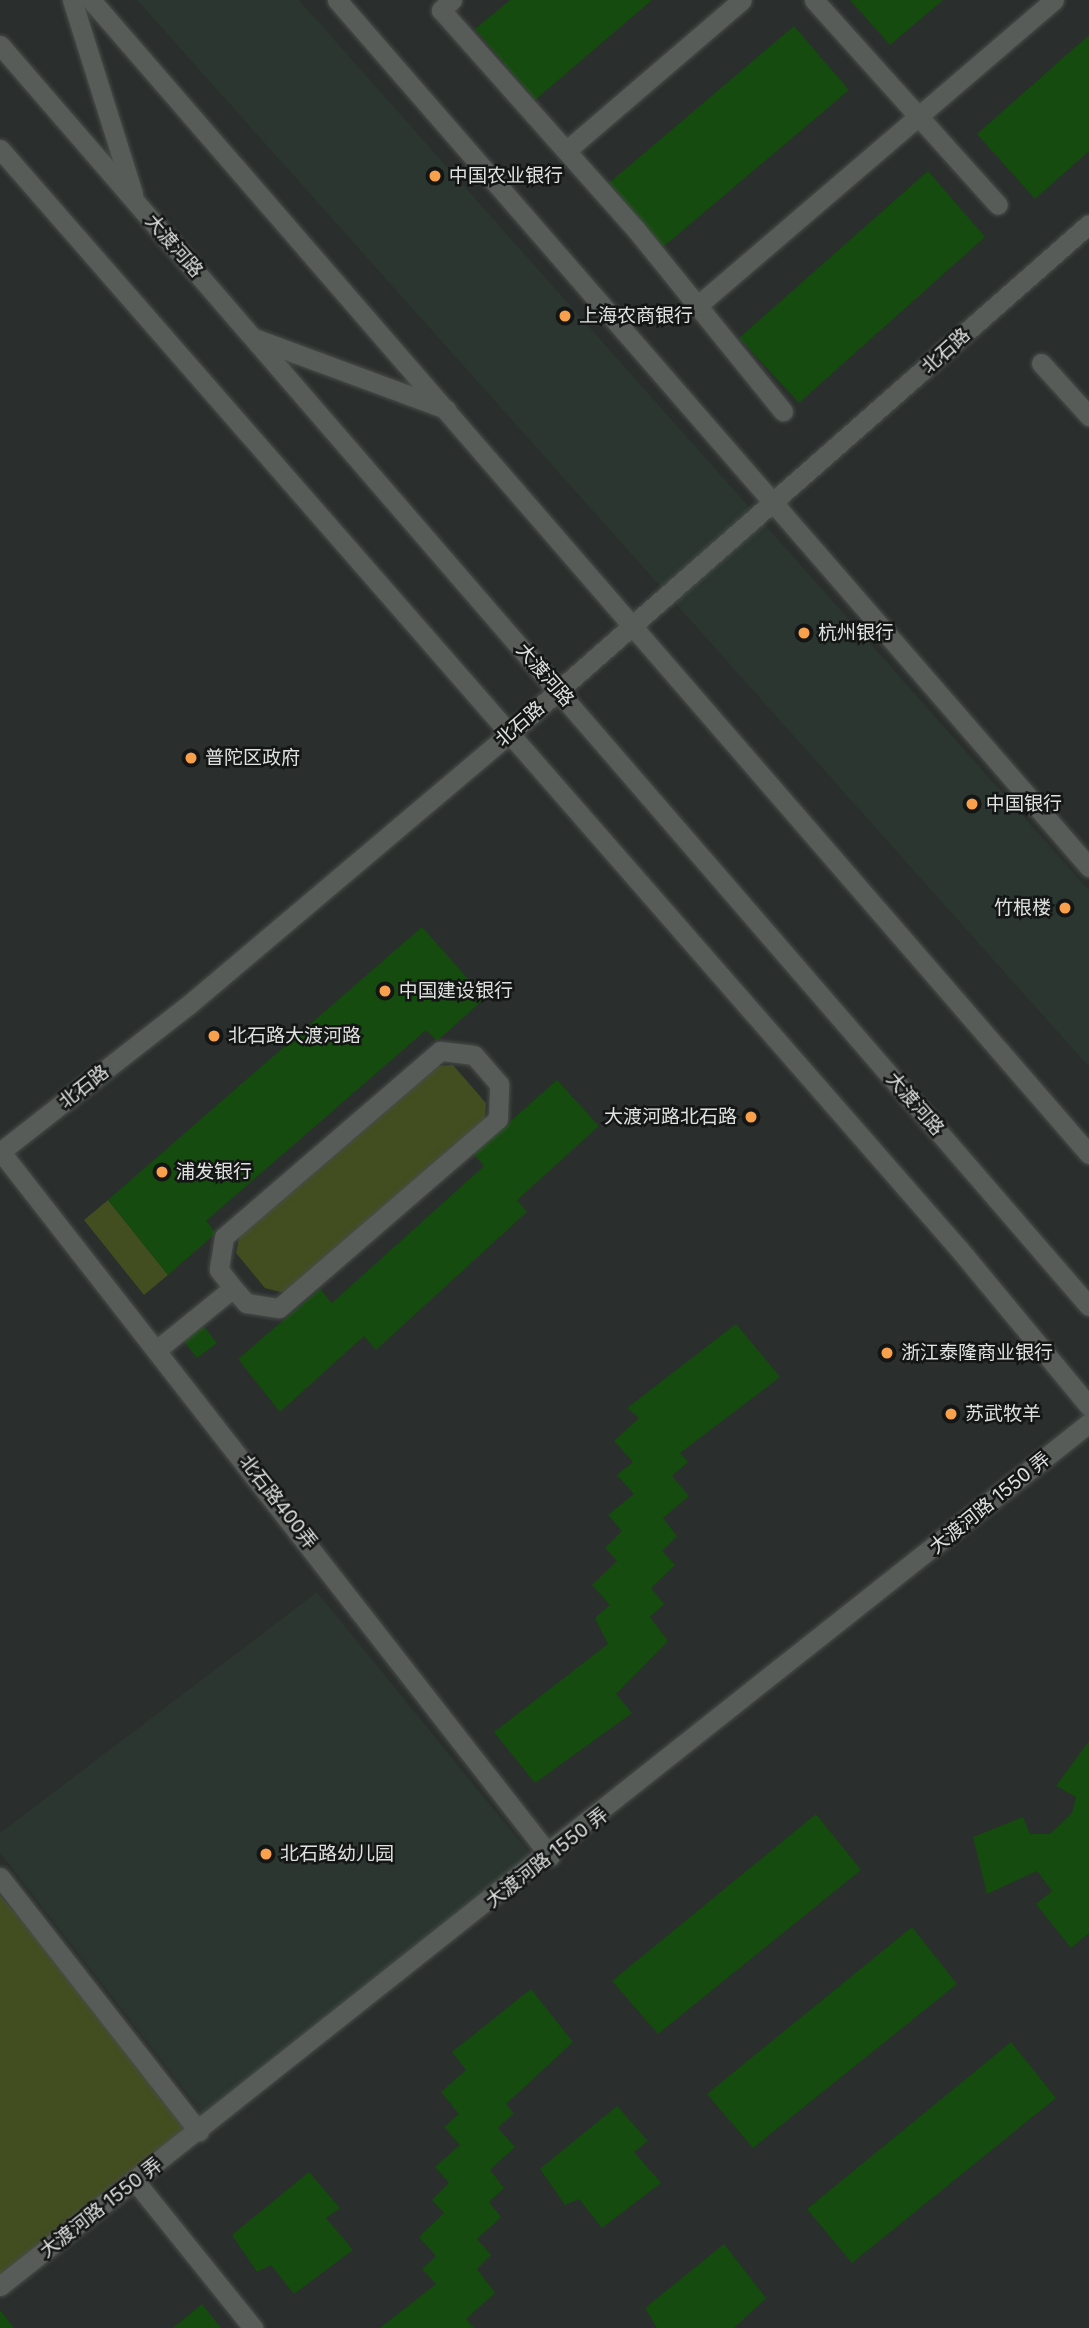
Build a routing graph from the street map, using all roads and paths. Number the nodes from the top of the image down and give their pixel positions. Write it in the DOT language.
graph roads {
  1 [pos="72,0"];
  2 [pos="90,0"];
  3 [pos="337,0"];
  4 [pos="452,0"];
  5 [pos="742,0"];
  6 [pos="814,0"];
  7 [pos="1054,0"];
  8 [pos="0,45"];
  9 [pos="918,114"];
  10 [pos="0,149"];
  11 [pos="567,149"];
  12 [pos="135,201"];
  13 [pos="998,205"];
  14 [pos="1089,224"];
  15 [pos="697,306"];
  16 [pos="254,338"];
  17 [pos="1041,363"];
  18 [pos="448,410"];
  19 [pos="783,411"];
  20 [pos="1089,416"];
  21 [pos="773,504"];
  22 [pos="635,624"];
  23 [pos="559,691"];
  24 [pos="509,734"];
  25 [pos="1089,867"];
  26 [pos="0,1152"];
  27 [pos="1087,1156"];
  28 [pos="233,1287"];
  29 [pos="1089,1306"];
  30 [pos="159,1348"];
  31 [pos="1089,1406"];
  32 [pos="1089,1423"];
  33 [pos="550,1856"];
  34 [pos="0,1877"];
  35 [pos="199,2132"];
  36 [pos="135,2181"];
  37 [pos="0,2286"];
  38 [pos="253,2328"];
  1 -- 12 [label="main road"];
  2 -- 18 [label="main road"];
  3 -- 21 [label="main road"];
  4 -- 11 [label="main road"];
  5 -- 11 [label="main road"];
  6 -- 9 [label="main road"];
  7 -- 9 [label="main road"];
  8 -- 12 [label="main road, 大渡河路"];
  9 -- 13 [label="main road"];
  9 -- 15 [label="main road"];
  10 -- 24 [label="main road"];
  11 -- 15 [label="main road"];
  12 -- 16 [label="main road, 大渡河路"];
  14 -- 21 [label="main road, 北石路"];
  15 -- 19 [label="main road"];
  16 -- 18 [label="main road"];
  16 -- 23 [label="main road, 大渡河路"];
  17 -- 20 [label="main road"];
  18 -- 22 [label="main road"];
  21 -- 22 [label="main road, 北石路"];
  21 -- 25 [label="main road"];
  22 -- 23 [label="main road, 北石路"];
  22 -- 27 [label="main road"];
  23 -- 24 [label="main road, 北石路"];
  23 -- 29 [label="main road, 大渡河路"];
  24 -- 26 [label="main road, 北石路"];
  24 -- 31 [label="main road"];
  26 -- 30 [label="main road, 北石路400弄"];
  28 -- 28 [label="main road"];
  28 -- 30 [label="main road"];
  30 -- 33 [label="main road, 北石路400弄"];
  32 -- 33 [label="main road, 大渡河路 1550 弄"];
  33 -- 35 [label="main road, 大渡河路 1550 弄"];
  34 -- 35 [label="main road"];
  35 -- 36 [label="main road, 大渡河路 1550 弄"];
  36 -- 37 [label="main road, 大渡河路 1550 弄"];
  36 -- 38 [label="main road"];
}
